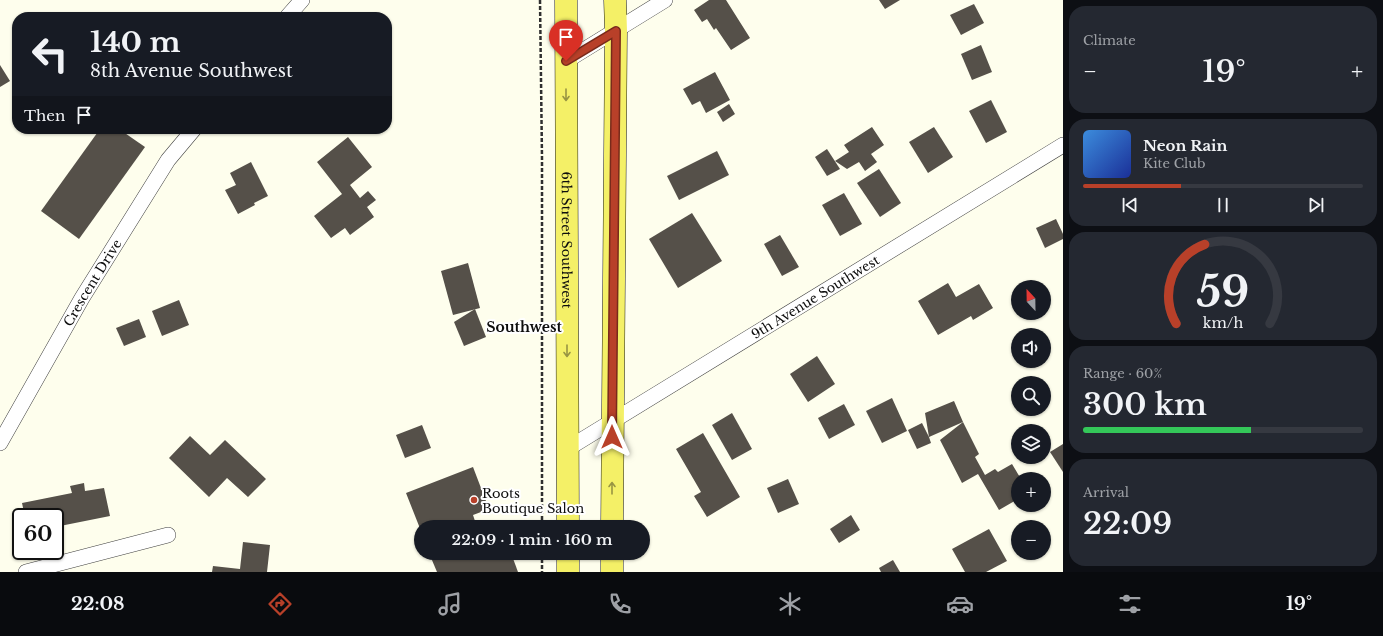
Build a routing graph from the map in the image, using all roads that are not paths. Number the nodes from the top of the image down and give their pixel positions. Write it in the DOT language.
graph roads {
  1 [pos="302,0"];
  2 [pos="566,0"];
  3 [pos="615,0"];
  4 [pos="665,0"];
  5 [pos="291,12"];
  6 [pos="616,31"];
  7 [pos="566,61"];
  8 [pos="190,134"];
  9 [pos="1063,145"];
  10 [pos="612,422"];
  11 [pos="0,443"];
  12 [pos="567,449"];
  13 [pos="568,520"];
  14 [pos="612,520"];
  15 [pos="168,534"];
  16 [pos="568,560"];
  17 [pos="612,560"];
  18 [pos="26,572"];
  19 [pos="568,572"];
  20 [pos="612,572"];
  1 -- 5 [label="street"];
  2 -- 7 [label="main road, 6th Street Southwest"];
  3 -- 6 [label="main road"];
  4 -- 6 [label="street"];
  6 -- 7 [label="street"];
  6 -- 10 [label="main road"];
  7 -- 12 [label="main road, 6th Street Southwest, one-way"];
  8 -- 11 [label="street, Crescent Drive"];
  9 -- 10 [label="street, 9th Avenue Southwest"];
  10 -- 12 [label="street, 9th Avenue Southwest"];
  14 -- 10 [label="main road, one-way"];
  12 -- 13 [label="main road, 6th Street Southwest"];
  15 -- 18 [label="street"];
  16 -- 19 [label="main road"];
  17 -- 20 [label="main road"];
}
